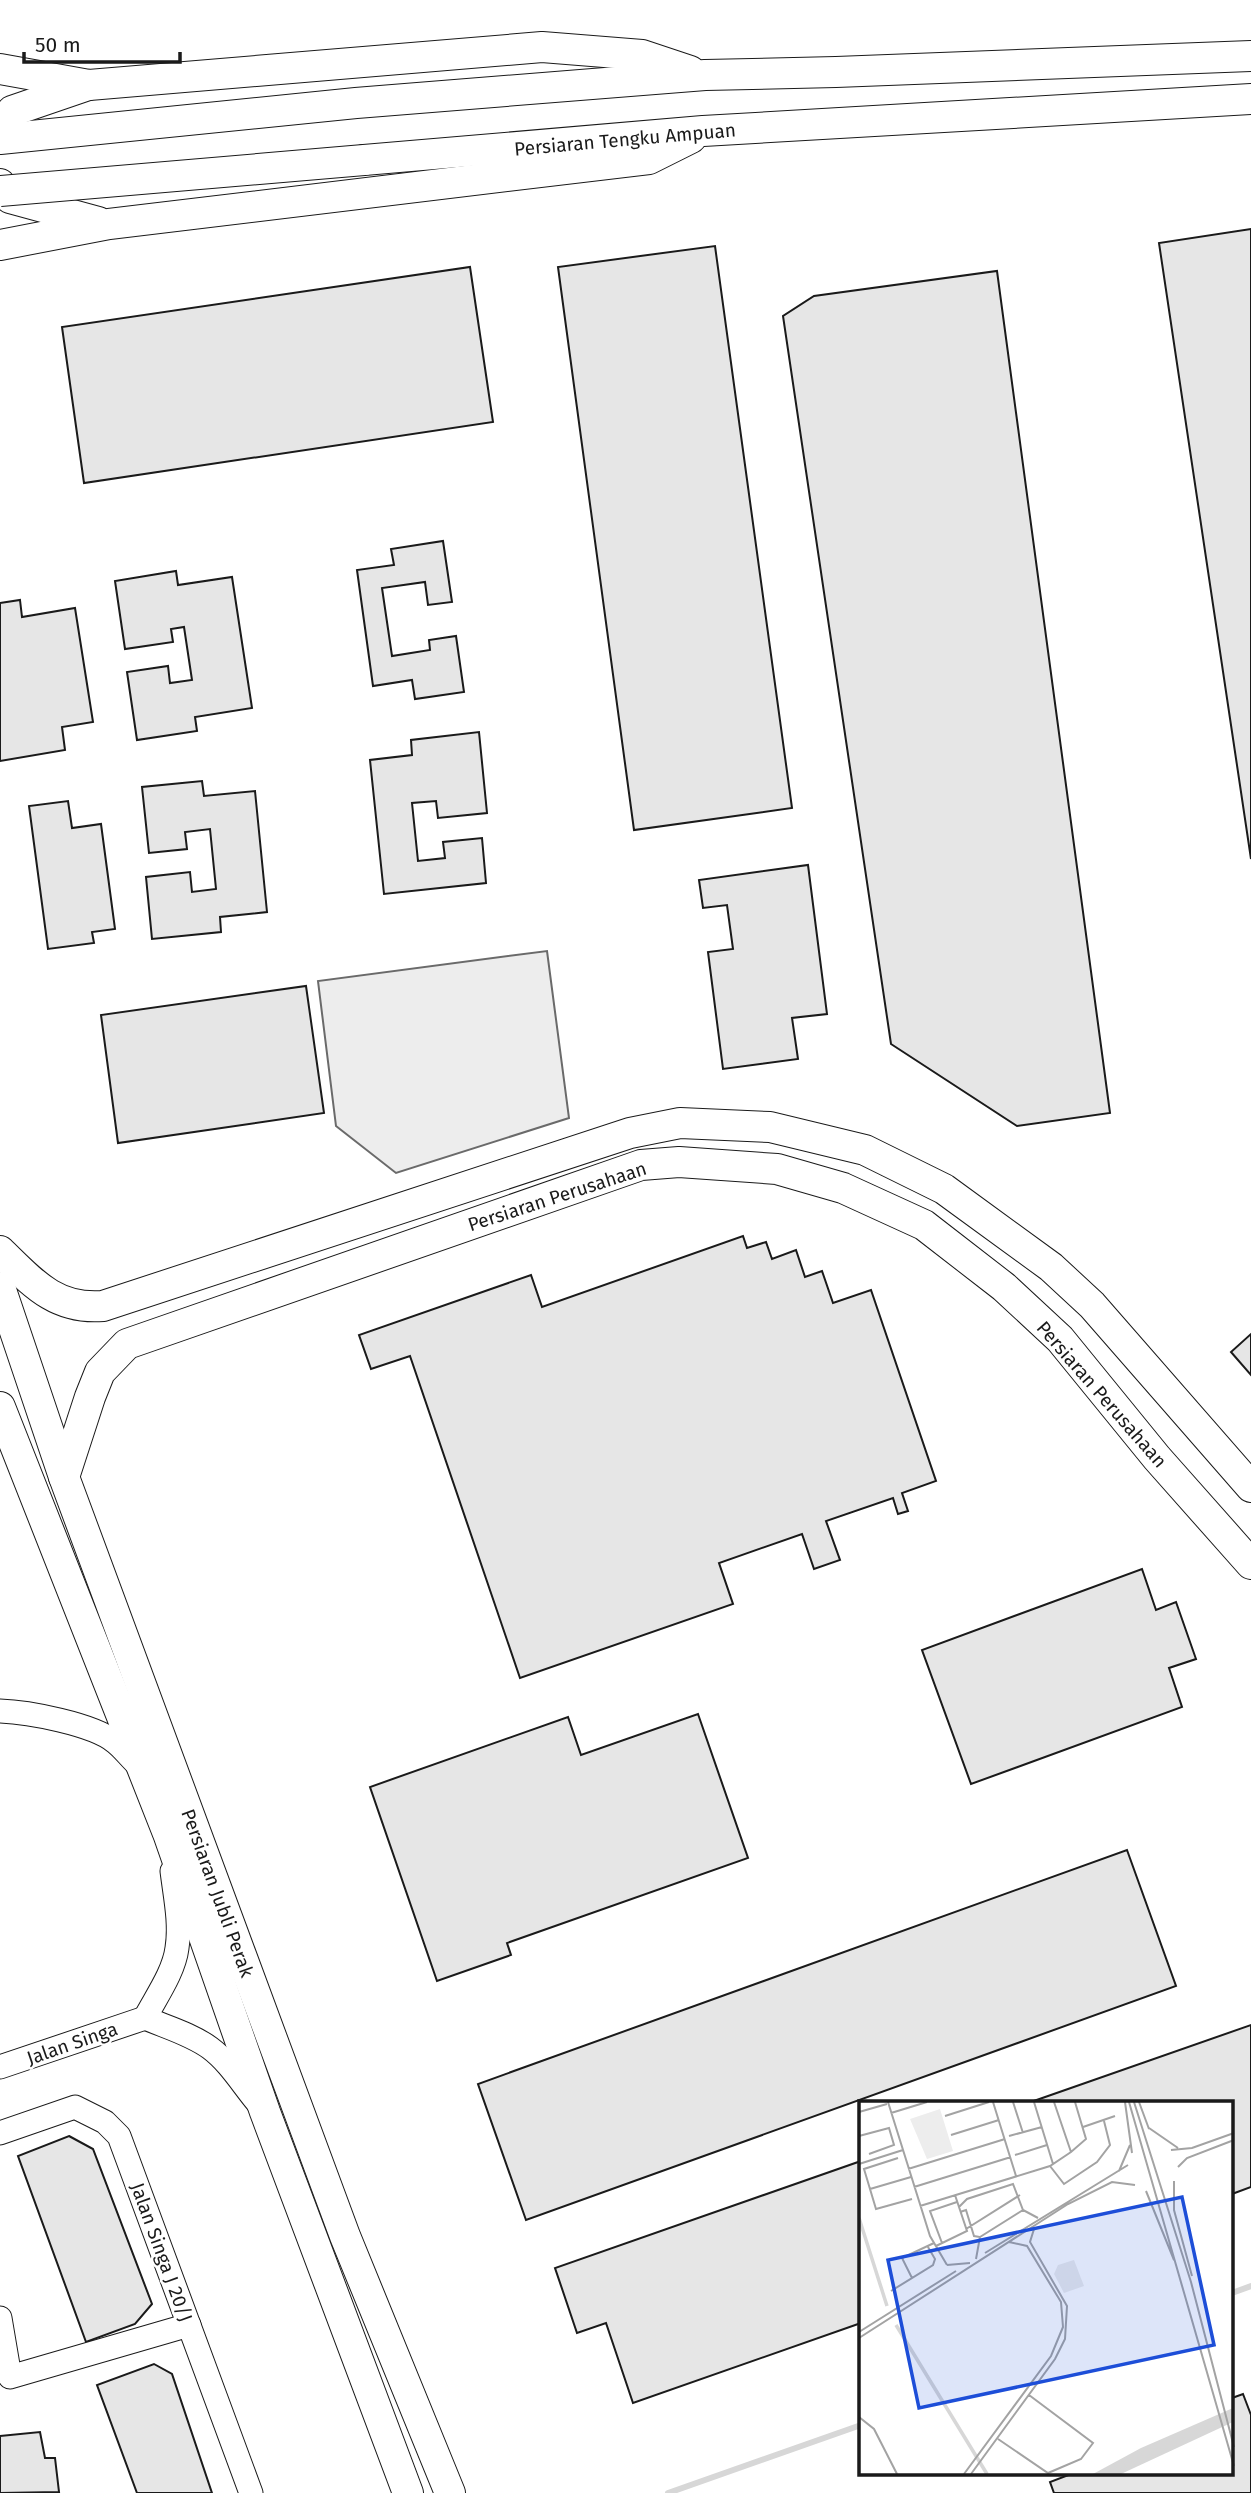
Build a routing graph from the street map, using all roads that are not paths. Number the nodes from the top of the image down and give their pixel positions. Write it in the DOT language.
graph roads {
  1 [pos="1251,56"];
  2 [pos="0,69"];
  3 [pos="705,75"];
  4 [pos="89,85"];
  5 [pos="1251,99"];
  6 [pos="0,124"];
  7 [pos="703,131"];
  8 [pos="0,139"];
  9 [pos="0,184"];
  10 [pos="0,191"];
  11 [pos="109,224"];
  12 [pos="51,235"];
  13 [pos="0,245"];
  14 [pos="0,261"];
  15 [pos="0,1251"];
  16 [pos="0,1287"];
  17 [pos="0,1407"];
  18 [pos="65,1477"];
  19 [pos="1251,1487"];
  20 [pos="1251,1564"];
  21 [pos="0,1711"];
  22 [pos="145,1772"];
  23 [pos="169,1836"];
  24 [pos="145,2018"];
  25 [pos="0,2067"];
  26 [pos="265,2112"];
  27 [pos="0,2133"];
  28 [pos="0,2318"];
  29 [pos="189,2325"];
  30 [pos="251,2493"];
  31 [pos="408,2493"];
  32 [pos="450,2493"];
  1 -- 3 [label="main road"];
  2 -- 4 [label="main road"];
  3 -- 4 [label="main road"];
  3 -- 8 [label="main road"];
  4 -- 6 [label="main road"];
  5 -- 7 [label="main road, Persiaran Tengku Ampuan"];
  7 -- 10 [label="main road, Persiaran Tengku Ampuan, bridge"];
  7 -- 11 [label="main road"];
  9 -- 11 [label="main road"];
  11 -- 12 [label="main road"];
  12 -- 13 [label="main road"];
  12 -- 14 [label="main road"];
  15 -- 19 [label="main road, Persiaran Perusahaan"];
  16 -- 18 [label="main road, Persiaran Jubli Perak"];
  17 -- 22 [label="main road, Persiaran Jubli Perak"];
  18 -- 20 [label="main road, Persiaran Perusahaan"];
  18 -- 32 [label="main road, Persiaran Jubli Perak"];
  21 -- 22 [label="street"];
  22 -- 23 [label="main road, Persiaran Jubli Perak"];
  23 -- 24 [label="street"];
  23 -- 26 [label="main road, Persiaran Jubli Perak"];
  24 -- 25 [label="street, Jalan Singa"];
  24 -- 26 [label="street"];
  26 -- 31 [label="main road, Persiaran Jubli Perak"];
  27 -- 29 [label="street, Jalan Singa J 20/J"];
  28 -- 29 [label="street"];
  29 -- 30 [label="street, Jalan Singa J 20/J"];
}
